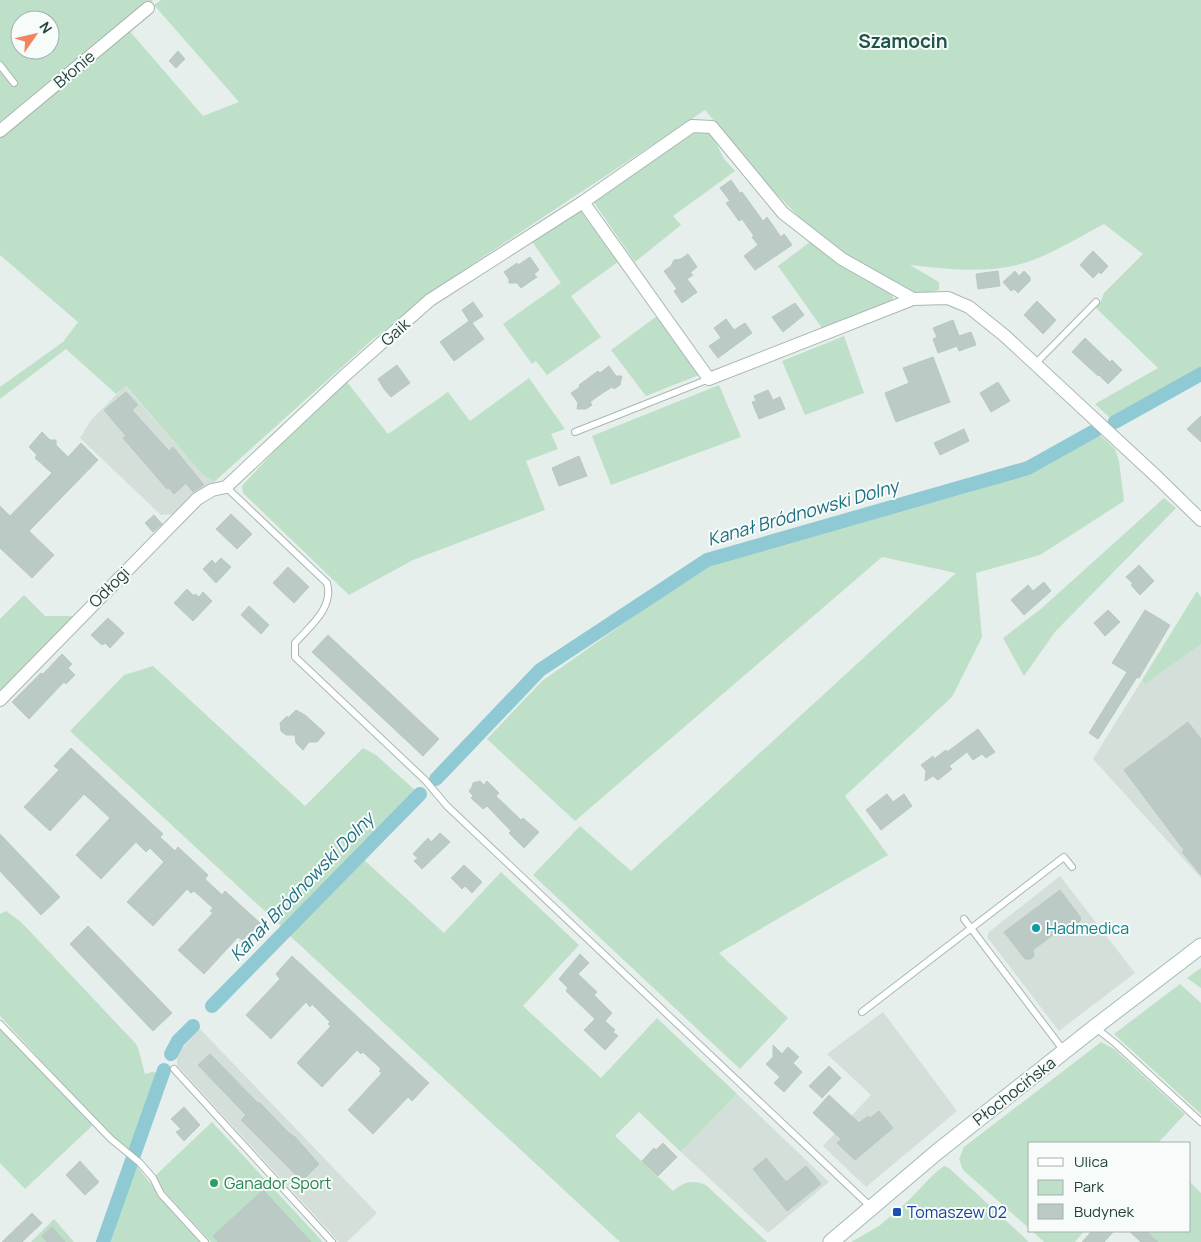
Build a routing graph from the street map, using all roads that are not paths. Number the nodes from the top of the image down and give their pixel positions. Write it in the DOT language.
graph roads {
  1 [pos="148,8"];
  2 [pos="0,65"];
  3 [pos="14,83"];
  4 [pos="0,131"];
  5 [pos="583,202"];
  6 [pos="913,298"];
  7 [pos="1096,302"];
  8 [pos="1035,364"];
  9 [pos="709,379"];
  10 [pos="575,432"];
  11 [pos="226,488"];
  12 [pos="1201,520"];
  13 [pos="0,700"];
  14 [pos="1072,867"];
  15 [pos="964,919"];
  16 [pos="971,928"];
  17 [pos="1201,946"];
  18 [pos="862,1012"];
  19 [pos="0,1024"];
  20 [pos="1095,1027"];
  21 [pos="1064,1051"];
  22 [pos="174,1069"];
  23 [pos="1201,1122"];
  24 [pos="872,1208"];
  25 [pos="205,1242"];
  26 [pos="332,1242"];
  27 [pos="831,1242"];
  1 -- 4 [label="street, Błonie"];
  2 -- 3 [label="lane"];
  5 -- 6 [label="street, Gaik"];
  5 -- 9 [label="street"];
  5 -- 11 [label="street, Gaik"];
  6 -- 8 [label="street"];
  6 -- 9 [label="street"];
  7 -- 8 [label="lane"];
  8 -- 12 [label="street"];
  9 -- 10 [label="lane"];
  11 -- 13 [label="street, Odłogi"];
  11 -- 24 [label="lane"];
  14 -- 16 [label="lane"];
  15 -- 16 [label="lane"];
  16 -- 18 [label="lane"];
  16 -- 21 [label="lane"];
  17 -- 20 [label="main road, Płochocińska"];
  19 -- 25 [label="lane"];
  20 -- 21 [label="main road, Płochocińska"];
  20 -- 23 [label="lane"];
  21 -- 24 [label="main road, Płochocińska"];
  22 -- 26 [label="lane"];
  24 -- 27 [label="main road, Płochocińska"];
}
